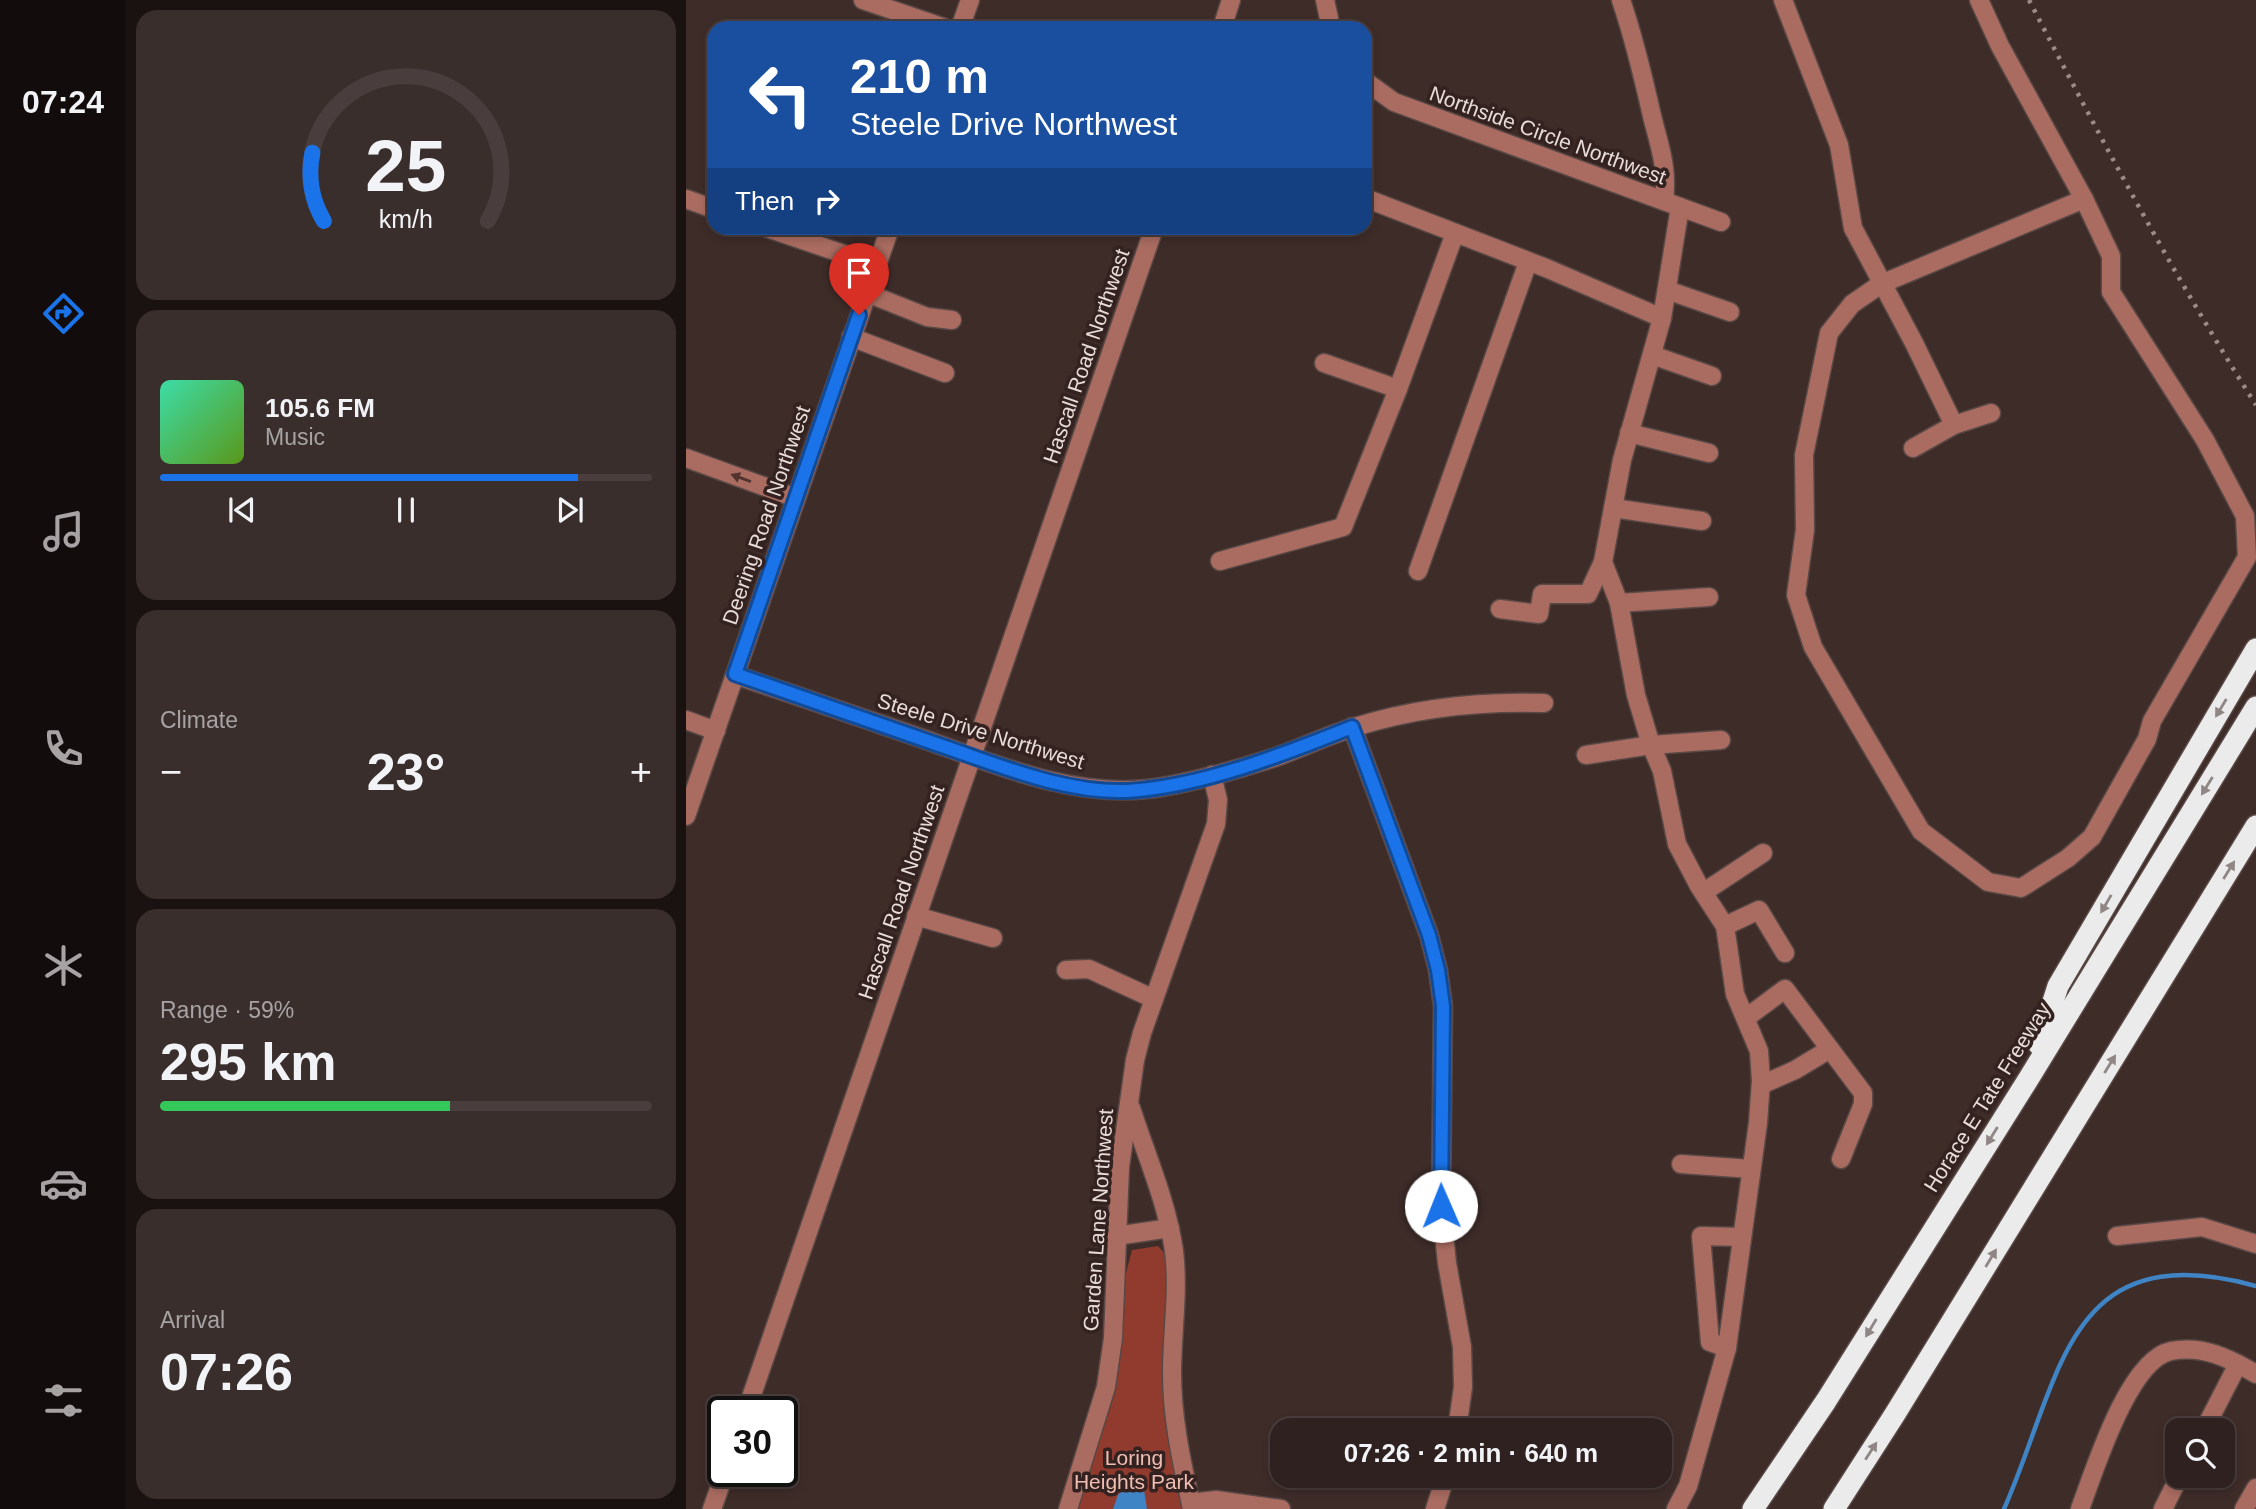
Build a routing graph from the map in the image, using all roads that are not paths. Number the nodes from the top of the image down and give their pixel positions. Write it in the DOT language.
graph roads {
  1 [pos="863,0"];
  2 [pos="970,0"];
  3 [pos="1231,0"];
  4 [pos="1325,0"];
  5 [pos="1621,0"];
  6 [pos="1783,0"];
  7 [pos="1979,0"];
  8 [pos="924,21"];
  9 [pos="962,21"];
  10 [pos="1224,21"];
  11 [pos="1330,21"];
  12 [pos="1372,86"];
  13 [pos="686,199"];
  14 [pos="2084,199"];
  15 [pos="1372,201"];
  16 [pos="1672,204"];
  17 [pos="707,206"];
  18 [pos="1721,222"];
  19 [pos="1455,233"];
  20 [pos="788,235"];
  21 [pos="887,235"];
  22 [pos="1152,235"];
  23 [pos="1528,262"];
  24 [pos="876,265"];
  25 [pos="1881,284"];
  26 [pos="1667,290"];
  27 [pos="867,293"];
  28 [pos="1730,312"];
  29 [pos="1662,318"];
  30 [pos="952,320"];
  31 [pos="851,337"];
  32 [pos="1652,355"];
  33 [pos="1324,363"];
  34 [pos="945,373"];
  35 [pos="1712,376"];
  36 [pos="1398,389"];
  37 [pos="1991,413"];
  38 [pos="1954,425"];
  39 [pos="1629,433"];
  40 [pos="1913,448"];
  41 [pos="1709,453"];
  42 [pos="686,458"];
  43 [pos="796,498"];
  44 [pos="1613,508"];
  45 [pos="1702,520"];
  46 [pos="1220,561"];
  47 [pos="1603,562"];
  48 [pos="1418,572"];
  49 [pos="1709,597"];
  50 [pos="1619,603"];
  51 [pos="1500,609"];
  52 [pos="2256,649"];
  53 [pos="735,674"];
  54 [pos="1544,703"];
  55 [pos="2256,707"];
  56 [pos="686,720"];
  57 [pos="1352,727"];
  58 [pos="716,731"];
  59 [pos="1721,740"];
  60 [pos="1651,745"];
  61 [pos="1586,755"];
  62 [pos="971,756"];
  63 [pos="1212,775"];
  64 [pos="686,816"];
  65 [pos="2256,826"];
  66 [pos="1763,853"];
  67 [pos="1704,892"];
  68 [pos="916,916"];
  69 [pos="1725,926"];
  70 [pos="993,938"];
  71 [pos="1785,953"];
  72 [pos="1066,970"];
  73 [pos="1154,999"];
  74 [pos="1746,1018"];
  75 [pos="1830,1049"];
  76 [pos="2029,1078"];
  77 [pos="1761,1085"];
  78 [pos="1129,1102"];
  79 [pos="1841,1159"];
  80 [pos="1681,1164"];
  81 [pos="1751,1169"];
  82 [pos="1170,1228"];
  83 [pos="1116,1236"];
  84 [pos="2117,1236"];
  85 [pos="1742,1237"];
  86 [pos="2256,1244"];
  87 [pos="1727,1348"];
  88 [pos="2238,1363"];
  89 [pos="2256,1374"];
  90 [pos="751,1396"];
  91 [pos="1459,1418"];
  92 [pos="2210,1418"];
  93 [pos="720,1487"];
  94 [pos="1442,1488"];
  95 [pos="2174,1488"];
  96 [pos="2256,1488"];
  97 [pos="1192,1506"];
  98 [pos="712,1509"];
  99 [pos="1068,1509"];
  100 [pos="1281,1509"];
  101 [pos="1435,1509"];
  102 [pos="1676,1509"];
  103 [pos="1754,1509"];
  104 [pos="1834,1509"];
  105 [pos="2080,1509"];
  106 [pos="2163,1509"];
  107 [pos="2245,1509"];
  1 -- 8 [label="street"];
  2 -- 9 [label="street"];
  3 -- 10 [label="street"];
  4 -- 11 [label="street"];
  5 -- 16 [label="street"];
  6 -- 25 [label="street"];
  7 -- 14 [label="street"];
  12 -- 16 [label="street, Northside Circle Northwest"];
  13 -- 17 [label="street"];
  14 -- 25 [label="street"];
  14 -- 25 [label="street"];
  15 -- 19 [label="street"];
  16 -- 18 [label="street, Northside Circle Northwest"];
  16 -- 26 [label="street"];
  19 -- 23 [label="street"];
  19 -- 36 [label="street"];
  20 -- 24 [label="street"];
  21 -- 24 [label="street, Deering Road Northwest"];
  22 -- 62 [label="street, Hascall Road Northwest"];
  23 -- 29 [label="street"];
  23 -- 48 [label="street"];
  24 -- 27 [label="street, Deering Road Northwest"];
  25 -- 38 [label="street"];
  26 -- 28 [label="street"];
  26 -- 29 [label="street"];
  27 -- 30 [label="street"];
  27 -- 31 [label="street, Deering Road Northwest"];
  29 -- 32 [label="street"];
  31 -- 34 [label="street"];
  31 -- 43 [label="street, Deering Road Northwest"];
  32 -- 35 [label="street"];
  32 -- 39 [label="street"];
  33 -- 36 [label="street"];
  36 -- 46 [label="street"];
  37 -- 38 [label="street"];
  38 -- 40 [label="street"];
  39 -- 41 [label="street"];
  39 -- 44 [label="street"];
  43 -- 42 [label="street, one-way"];
  43 -- 53 [label="street, Deering Road Northwest"];
  44 -- 45 [label="street"];
  44 -- 47 [label="street"];
  47 -- 50 [label="street"];
  47 -- 51 [label="street"];
  49 -- 50 [label="street"];
  50 -- 60 [label="street"];
  52 -- 76 [label="highway, one-way"];
  53 -- 58 [label="street, Deering Road Northwest"];
  53 -- 62 [label="street, Steele Drive Northwest"];
  54 -- 57 [label="street, Steele Drive Northwest"];
  55 -- 76 [label="highway, Horace E Tate Freeway, one-way"];
  56 -- 58 [label="street"];
  57 -- 63 [label="street, Steele Drive Northwest"];
  57 -- 91 [label="street"];
  58 -- 64 [label="street, Deering Road Northwest"];
  59 -- 60 [label="street"];
  60 -- 61 [label="street"];
  60 -- 67 [label="street"];
  62 -- 63 [label="street, Steele Drive Northwest"];
  62 -- 68 [label="street, Hascall Road Northwest"];
  63 -- 73 [label="street, Garden Lane Northwest"];
  104 -- 65 [label="highway, one-way"];
  66 -- 67 [label="street"];
  67 -- 69 [label="street"];
  68 -- 70 [label="street"];
  68 -- 90 [label="street, Hascall Road Northwest"];
  69 -- 71 [label="street"];
  69 -- 74 [label="street"];
  72 -- 73 [label="street"];
  73 -- 78 [label="street, Garden Lane Northwest"];
  74 -- 75 [label="street"];
  74 -- 77 [label="street"];
  75 -- 77 [label="street"];
  75 -- 79 [label="street"];
  76 -- 103 [label="highway, Horace E Tate Freeway, one-way"];
  77 -- 81 [label="street"];
  78 -- 82 [label="street"];
  78 -- 83 [label="street, Garden Lane Northwest"];
  80 -- 81 [label="street"];
  81 -- 85 [label="street"];
  82 -- 83 [label="street"];
  82 -- 97 [label="street"];
  83 -- 99 [label="street, Garden Lane Northwest"];
  84 -- 86 [label="street"];
  85 -- 87 [label="street"];
  85 -- 87 [label="street"];
  87 -- 102 [label="street"];
  88 -- 89 [label="street"];
  88 -- 92 [label="street"];
  88 -- 105 [label="street"];
  93 -- 98 [label="street"];
  94 -- 101 [label="street"];
  95 -- 106 [label="street"];
  96 -- 107 [label="street"];
  97 -- 100 [label="street"];
}
